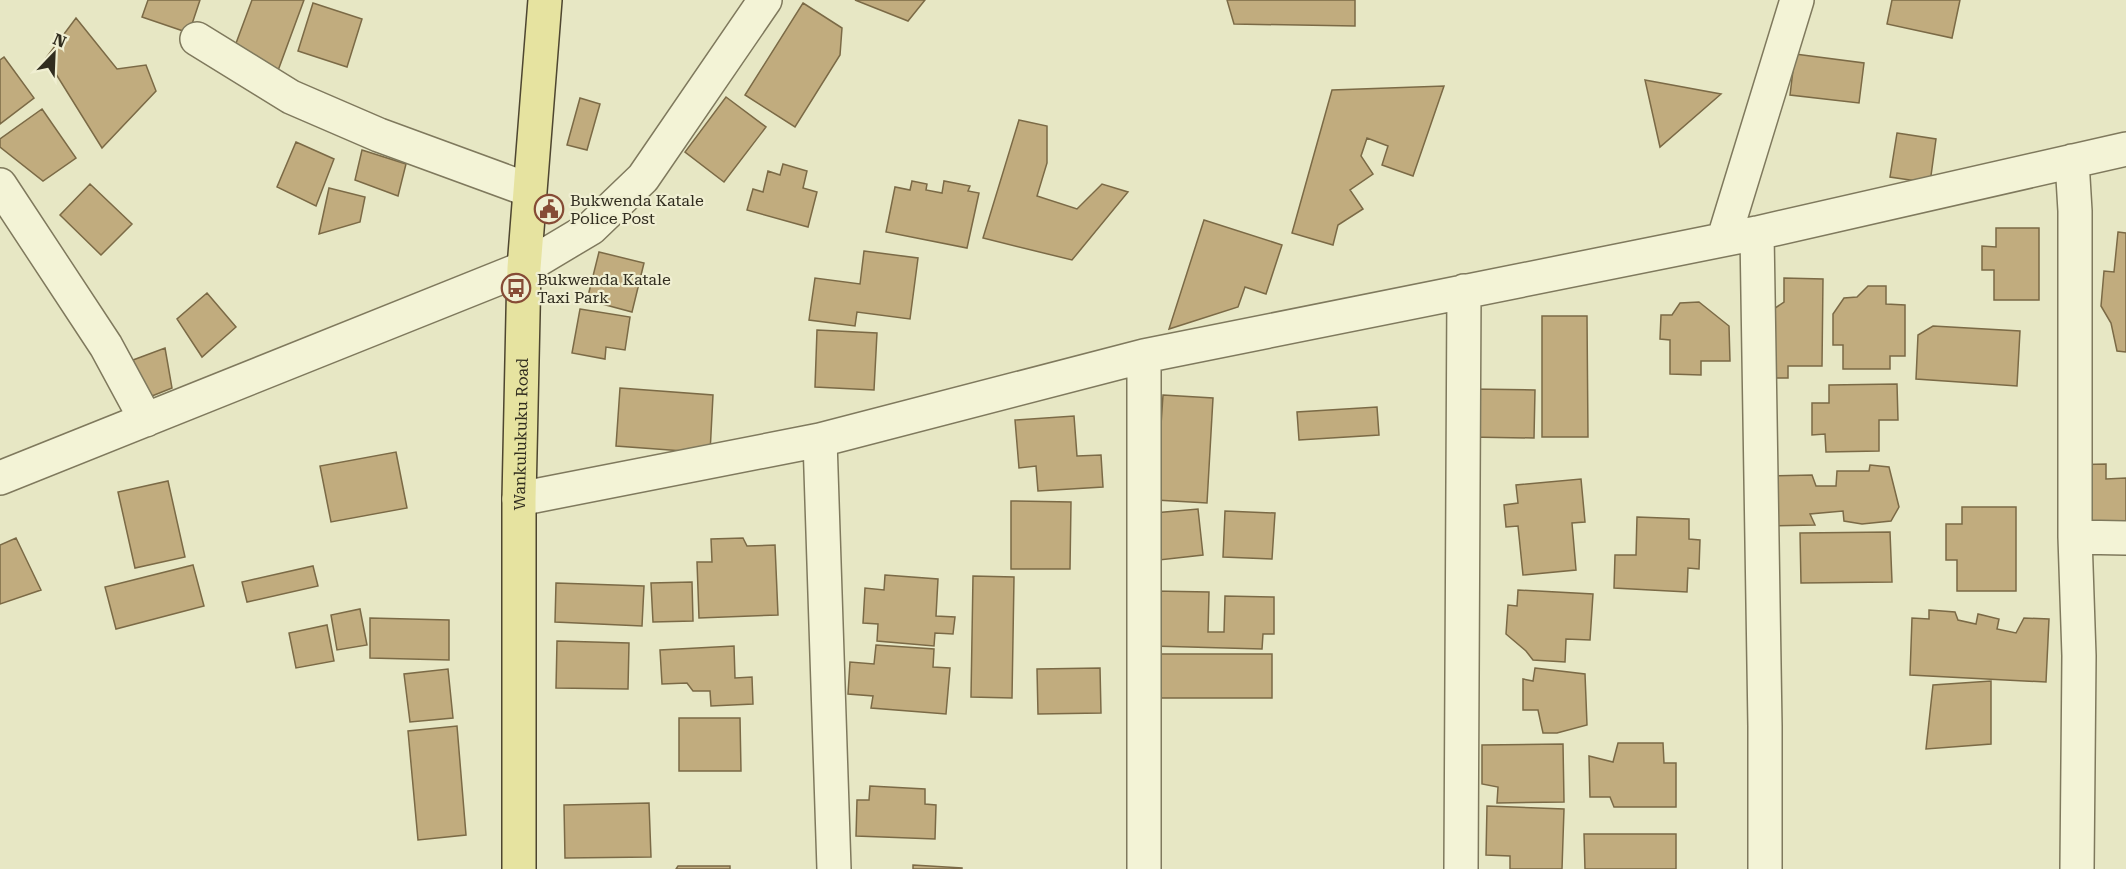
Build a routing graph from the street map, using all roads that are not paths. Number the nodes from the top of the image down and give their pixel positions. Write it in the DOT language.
graph roads {
  1 [pos="545,0"];
  2 [pos="765,0"];
  3 [pos="1797,0"];
  4 [pos="197,39"];
  5 [pos="2126,149"];
  6 [pos="2072,161"];
  7 [pos="0,185"];
  8 [pos="529,190"];
  9 [pos="1757,233"];
  10 [pos="1724,238"];
  11 [pos="524,268"];
  12 [pos="1464,291"];
  13 [pos="1144,356"];
  14 [pos="146,420"];
  15 [pos="820,440"];
  16 [pos="0,478"];
  17 [pos="519,499"];
  18 [pos="2075,537"];
  19 [pos="2126,538"];
  20 [pos="519,869"];
  21 [pos="834,869"];
  22 [pos="1144,869"];
  23 [pos="1461,869"];
  24 [pos="1765,869"];
  25 [pos="2078,869"];
  1 -- 8 [label="main road, Wankulukuku Road"];
  2 -- 11 [label="street"];
  3 -- 10 [label="street"];
  4 -- 8 [label="street"];
  5 -- 6 [label="street"];
  6 -- 9 [label="street"];
  6 -- 18 [label="street"];
  7 -- 14 [label="street"];
  8 -- 11 [label="main road, Wankulukuku Road"];
  9 -- 10 [label="street"];
  9 -- 24 [label="street"];
  10 -- 12 [label="street"];
  11 -- 14 [label="street"];
  11 -- 17 [label="main road, Wankulukuku Road"];
  12 -- 13 [label="street"];
  12 -- 23 [label="street"];
  13 -- 15 [label="street"];
  13 -- 22 [label="street"];
  14 -- 16 [label="street"];
  15 -- 17 [label="street"];
  15 -- 21 [label="street"];
  17 -- 20 [label="main road, Wankulukuku Road"];
  18 -- 19 [label="street"];
  18 -- 25 [label="street"];
}
